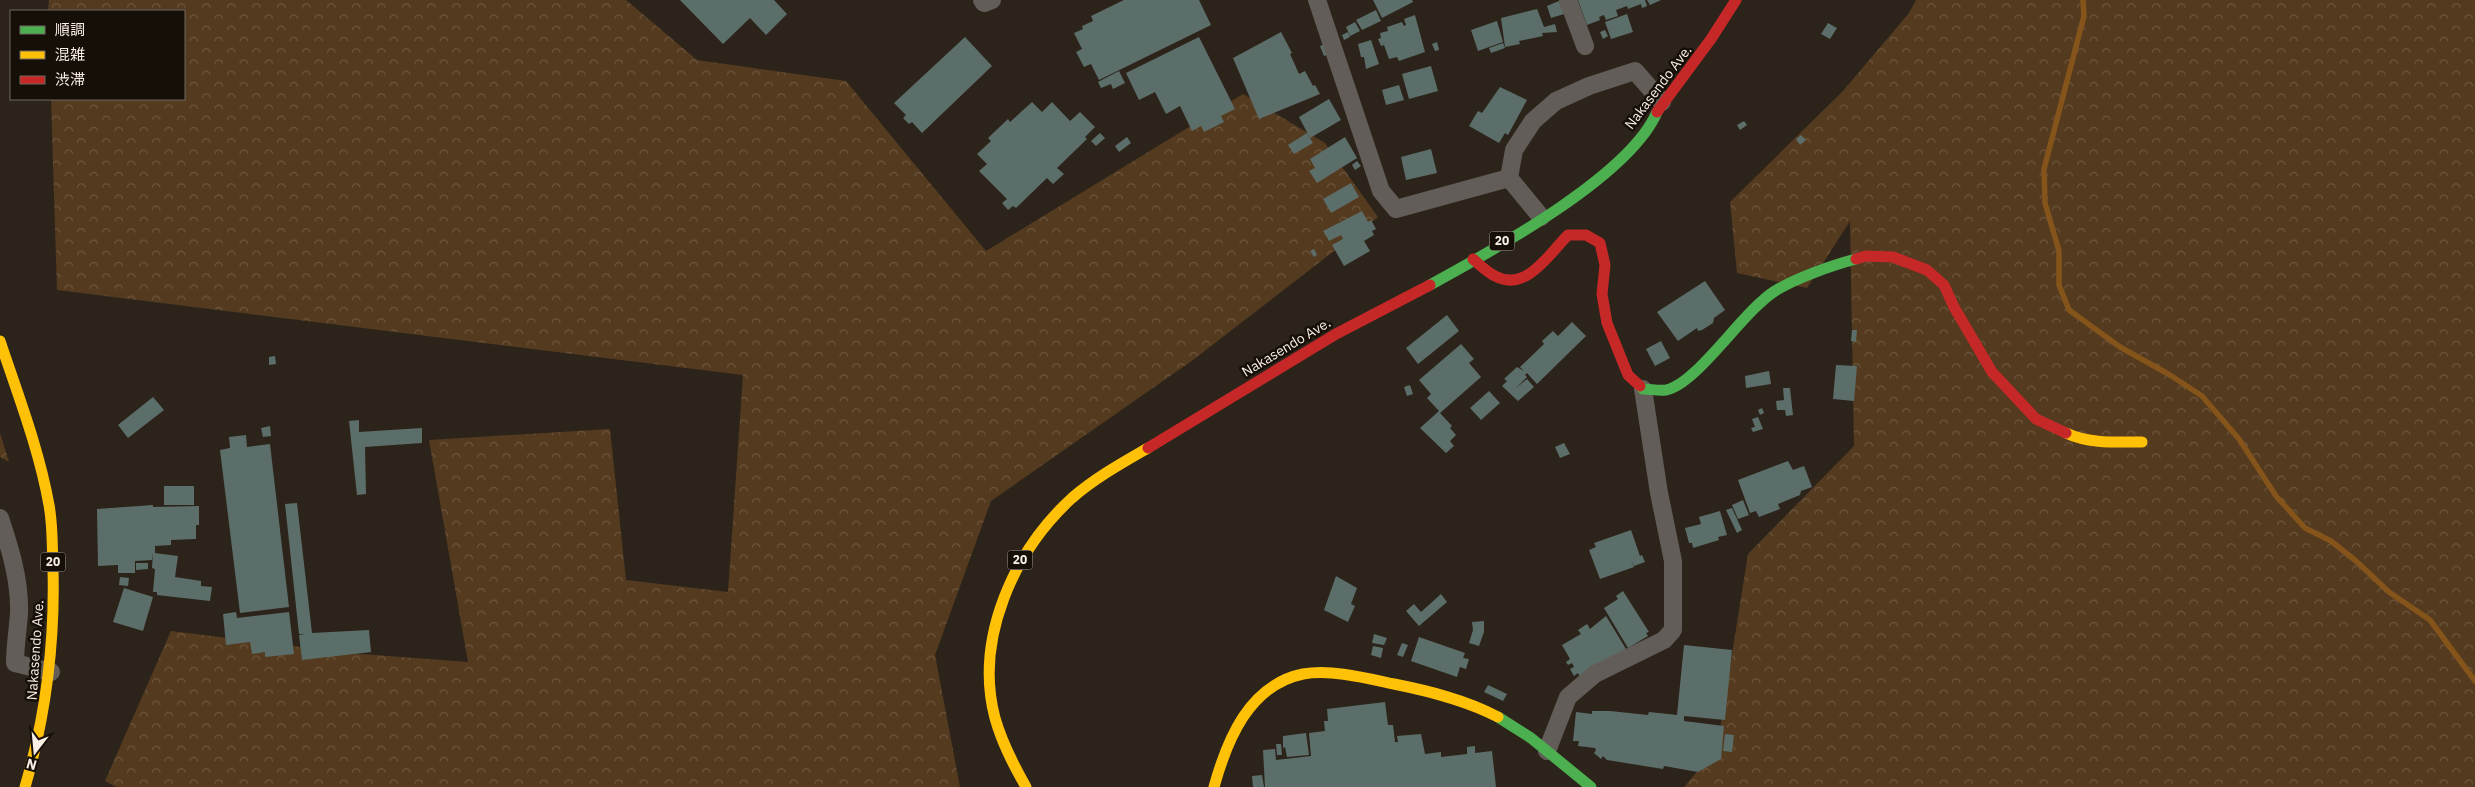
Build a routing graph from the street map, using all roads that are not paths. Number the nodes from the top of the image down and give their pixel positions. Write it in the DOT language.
graph roads {
  1 [pos="982,0"];
  2 [pos="992,0"];
  3 [pos="1317,0"];
  4 [pos="1568,0"];
  5 [pos="1736,0"];
  6 [pos="1585,46"];
  7 [pos="1662,102"];
  8 [pos="1509,178"];
  9 [pos="1541,217"];
  10 [pos="1473,259"];
  11 [pos="0,341"];
  12 [pos="1643,389"];
  13 [pos="2142,442"];
  14 [pos="0,518"];
  15 [pos="51,672"];
  16 [pos="1547,751"];
  17 [pos="25,787"];
  18 [pos="1026,787"];
  19 [pos="1214,787"];
  20 [pos="1591,787"];
  1 -- 2 [label="street"];
  3 -- 8 [label="street"];
  4 -- 6 [label="street"];
  5 -- 7 [label="main road, Nakasendo Ave. / 20"];
  7 -- 8 [label="street"];
  7 -- 9 [label="main road, Nakasendo Ave. / 20"];
  8 -- 9 [label="street"];
  9 -- 10 [label="main road, Nakasendo Ave. / 20"];
  10 -- 12 [label="main road"];
  10 -- 18 [label="main road, Nakasendo Ave. / 20"];
  11 -- 15 [label="main road, Nakasendo Ave. / 20"];
  12 -- 13 [label="main road"];
  12 -- 16 [label="street"];
  14 -- 15 [label="street"];
  15 -- 17 [label="main road, Nakasendo Ave. / 20"];
  16 -- 19 [label="main road"];
  16 -- 20 [label="main road"];
}
